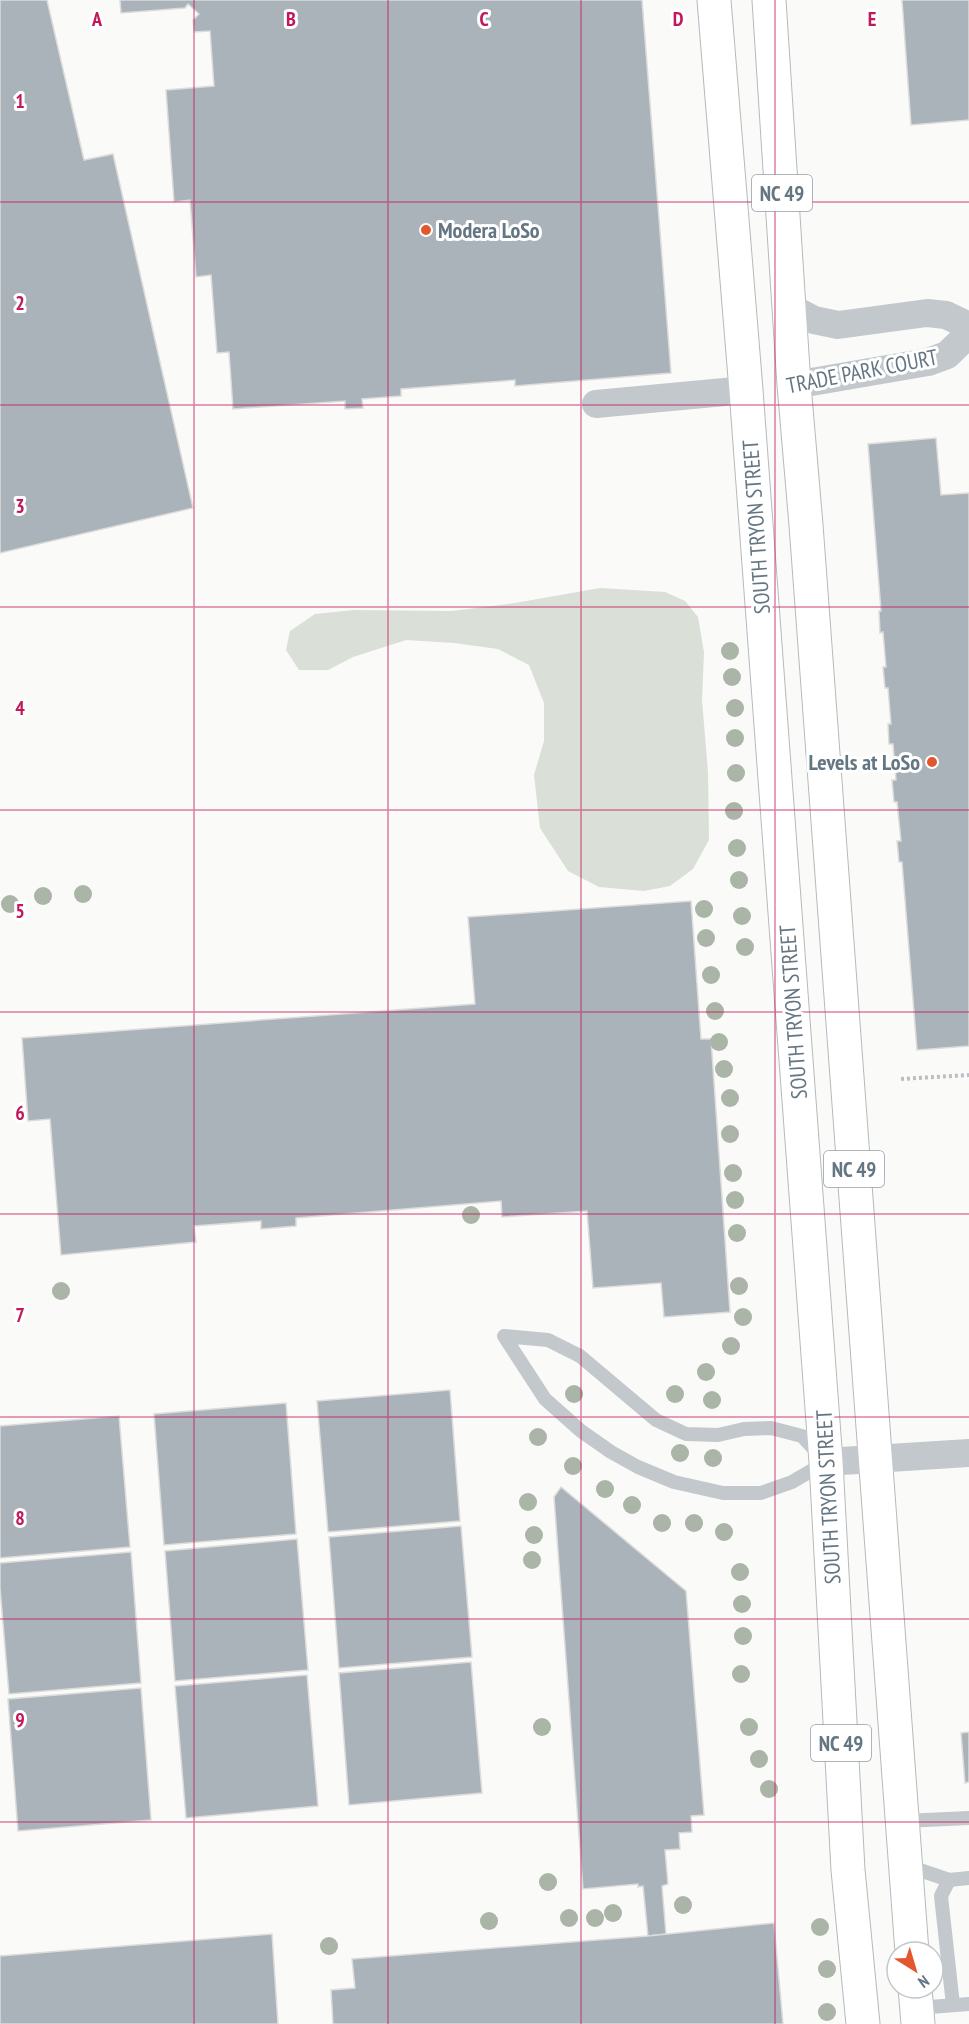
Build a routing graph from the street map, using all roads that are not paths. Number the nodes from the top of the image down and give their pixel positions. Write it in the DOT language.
graph roads {
  1 [pos="714,0"];
  2 [pos="769,0"];
  3 [pos="789,307"];
  4 [pos="969,326"];
  5 [pos="969,334"];
  6 [pos="794,385"];
  7 [pos="746,390"];
  8 [pos="597,404"];
  9 [pos="969,1453"];
  10 [pos="876,1459"];
  11 [pos="826,1462"];
  12 [pos="969,1818"];
  13 [pos="903,1821"];
  14 [pos="905,1865"];
  15 [pos="969,1878"];
  16 [pos="949,1880"];
  17 [pos="911,1940"];
  18 [pos="969,2004"];
  19 [pos="953,2005"];
  20 [pos="917,2007"];
  21 [pos="863,2024"];
  1 -- 7 [label="main road, SOUTH TRYON STREET / NC 49"];
  2 -- 3 [label="main road, NC 49"];
  3 -- 4 [label="street, TRADE PARK COURT"];
  3 -- 6 [label="main road, NC 49"];
  5 -- 6 [label="street, TRADE PARK COURT"];
  6 -- 7 [label="main road, TRADE PARK COURT"];
  6 -- 10 [label="main road, NC 49"];
  7 -- 8 [label="street"];
  7 -- 11 [label="main road, SOUTH TRYON STREET / NC 49"];
  9 -- 10 [label="street"];
  10 -- 11 [label="street"];
  10 -- 13 [label="main road, NC 49"];
  11 -- 11 [label="lane"];
  11 -- 21 [label="main road, SOUTH TRYON STREET / NC 49"];
  12 -- 13 [label="lane"];
  13 -- 14 [label="main road, NC 49"];
  14 -- 16 [label="lane"];
  14 -- 17 [label="main road, NC 49"];
  15 -- 16 [label="lane"];
  16 -- 19 [label="lane"];
  18 -- 19 [label="lane"];
  19 -- 20 [label="lane"];
}
